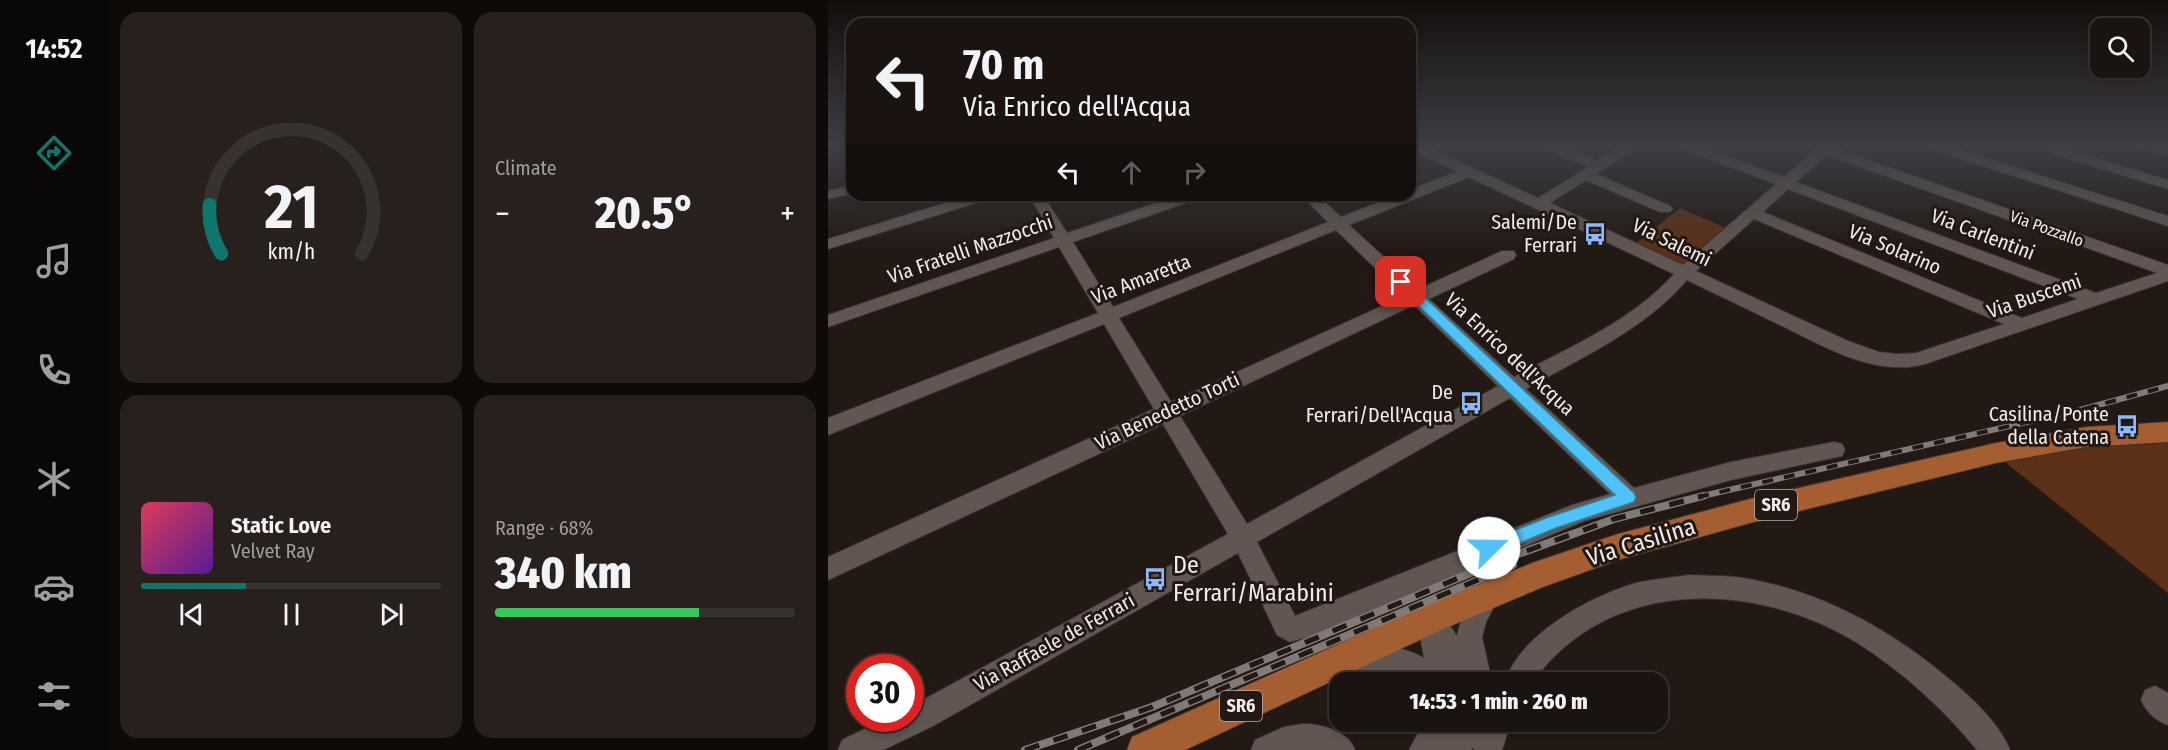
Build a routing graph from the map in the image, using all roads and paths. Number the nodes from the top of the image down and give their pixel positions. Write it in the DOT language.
graph roads {
  1 [pos="1447,181"];
  2 [pos="1493,181"];
  3 [pos="1574,181"];
  4 [pos="1601,181"];
  5 [pos="1782,181"];
  6 [pos="1918,181"];
  7 [pos="2044,181"];
  8 [pos="1787,183"];
  9 [pos="846,190"];
  10 [pos="1416,194"];
  11 [pos="828,195"];
  12 [pos="968,201"];
  13 [pos="1039,201"];
  14 [pos="1177,201"];
  15 [pos="1314,201"];
  16 [pos="1398,201"];
  17 [pos="1540,203"];
  18 [pos="1665,209"];
  19 [pos="1753,213"];
  20 [pos="2168,221"];
  21 [pos="1340,225"];
  22 [pos="1062,240"];
  23 [pos="828,244"];
  24 [pos="1508,255"];
  25 [pos="1684,273"];
  26 [pos="2168,273"];
  27 [pos="1416,296"];
  28 [pos="2094,299"];
  29 [pos="1110,315"];
  30 [pos="828,321"];
  31 [pos="2020,324"];
  32 [pos="1914,360"];
  33 [pos="1512,386"];
  34 [pos="1165,411"];
  35 [pos="828,427"];
  36 [pos="2168,432"];
  37 [pos="1834,450"];
  38 [pos="1628,497"];
  39 [pos="1242,537"];
  40 [pos="828,569"];
  41 [pos="1486,597"];
  42 [pos="1431,619"];
  43 [pos="1337,662"];
  44 [pos="1420,672"];
  45 [pos="1442,672"];
  46 [pos="1471,672"];
  47 [pos="1478,672"];
  48 [pos="1524,672"];
  49 [pos="1978,723"];
  50 [pos="1434,732"];
  51 [pos="1470,732"];
  52 [pos="1494,732"];
  53 [pos="852,750"];
  54 [pos="1145,750"];
  55 [pos="1265,750"];
  56 [pos="1341,750"];
  57 [pos="1423,750"];
  58 [pos="1449,750"];
  59 [pos="1488,750"];
  60 [pos="1996,750"];
  61 [pos="2006,750"];
  1 -- 10 [label="street, Via Amaretta"];
  2 -- 17 [label="street, Via Salemi"];
  3 -- 17 [label="street"];
  4 -- 18 [label="street"];
  5 -- 8 [label="street, Via Carlentini"];
  6 -- 26 [label="street, Via Pozzallo"];
  7 -- 20 [label="street"];
  8 -- 19 [label="street, Via Raffaele de Ferrari"];
  8 -- 28 [label="street, Via Carlentini"];
  9 -- 11 [label="street"];
  12 -- 23 [label="street"];
  13 -- 22 [label="street"];
  14 -- 22 [label="street, Via Fratelli Mazzocchi"];
  15 -- 21 [label="street, Via Enrico dell'Acqua"];
  16 -- 21 [label="street, Via Amaretta"];
  17 -- 25 [label="street, Via Salemi"];
  19 -- 25 [label="street, Via Raffaele de Ferrari"];
  19 -- 31 [label="street, Via Solarino"];
  21 -- 27 [label="street, Via Enrico dell'Acqua"];
  21 -- 29 [label="street, Via Amaretta"];
  22 -- 29 [label="street"];
  22 -- 30 [label="street, Via Fratelli Mazzocchi"];
  24 -- 27 [label="street, Via Benedetto Torti"];
  25 -- 32 [label="street, Via Salemi"];
  25 -- 33 [label="street, Via Raffaele de Ferrari"];
  26 -- 28 [label="street, Via Buscemi"];
  27 -- 33 [label="street, Via Enrico dell'Acqua"];
  27 -- 34 [label="street, Via Benedetto Torti"];
  28 -- 31 [label="street, Via Buscemi"];
  29 -- 34 [label="street"];
  29 -- 35 [label="street, Via Amaretta"];
  31 -- 32 [label="street, Via Buscemi"];
  33 -- 38 [label="street, Via Enrico dell'Acqua"];
  33 -- 39 [label="street, Via Raffaele de Ferrari"];
  34 -- 39 [label="street"];
  34 -- 40 [label="street, Via Benedetto Torti"];
  36 -- 41 [label="main road, Via Casilina / SR6"];
  37 -- 38 [label="street"];
  38 -- 39 [label="street"];
  39 -- 53 [label="street, Via Raffaele de Ferrari"];
  41 -- 42 [label="main road, Via Casilina / SR6"];
  41 -- 47 [label="street"];
  42 -- 43 [label="main road, Via Casilina / SR6"];
  42 -- 45 [label="street"];
  42 -- 46 [label="street"];
  43 -- 44 [label="street"];
  43 -- 54 [label="main road, Via Casilina / SR6"];
  48 -- 49 [label="street"];
  49 -- 60 [label="street"];
  49 -- 61 [label="street"];
  50 -- 57 [label="street"];
  51 -- 58 [label="street"];
  52 -- 59 [label="street"];
  55 -- 56 [label="street"];
}
